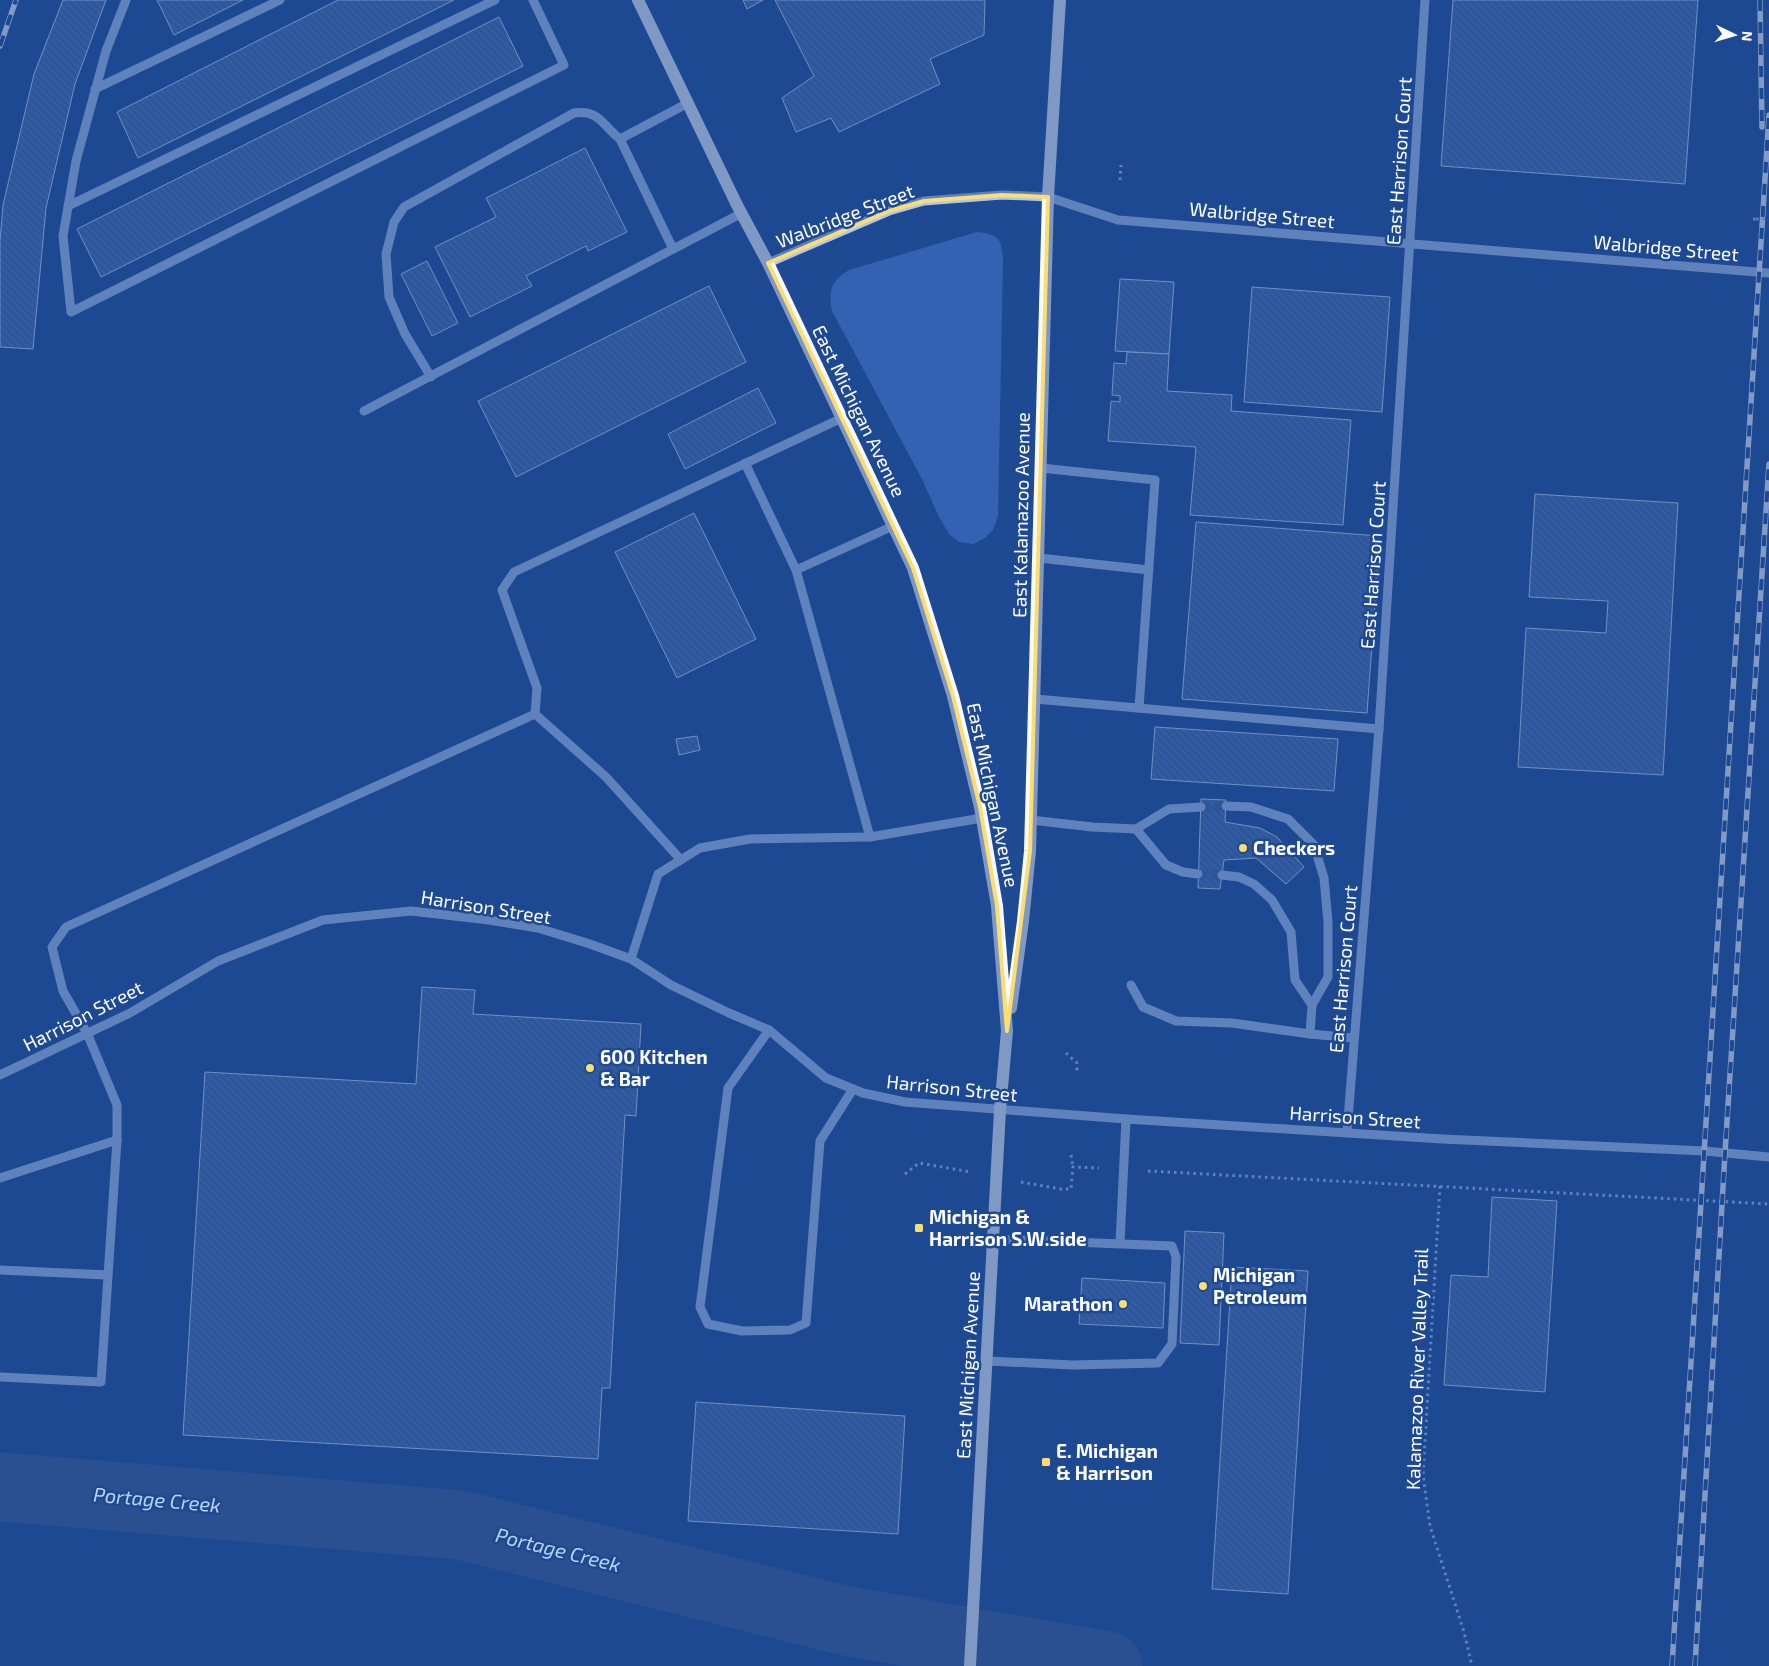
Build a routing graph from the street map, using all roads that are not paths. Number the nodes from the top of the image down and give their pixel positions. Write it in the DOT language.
graph roads {
  1 [pos="126,0"];
  2 [pos="280,0"];
  3 [pos="495,0"];
  4 [pos="533,0"];
  5 [pos="638,0"];
  6 [pos="1060,0"];
  7 [pos="1425,0"];
  8 [pos="96,89"];
  9 [pos="688,103"];
  10 [pos="620,138"];
  11 [pos="1048,197"];
  12 [pos="68,206"];
  13 [pos="742,213"];
  14 [pos="1410,244"];
  15 [pos="674,249"];
  16 [pos="768,263"];
  17 [pos="1769,272"];
  18 [pos="431,377"];
  19 [pos="364,412"];
  20 [pos="842,418"];
  21 [pos="745,463"];
  22 [pos="1041,468"];
  23 [pos="893,526"];
  24 [pos="1038,558"];
  25 [pos="796,570"];
  26 [pos="1149,570"];
  27 [pos="1034,699"];
  28 [pos="1139,708"];
  29 [pos="535,714"];
  30 [pos="1379,729"];
  31 [pos="1226,806"];
  32 [pos="1201,807"];
  33 [pos="982,818"];
  34 [pos="1031,820"];
  35 [pos="1136,829"];
  36 [pos="870,837"];
  37 [pos="681,860"];
  38 [pos="1198,874"];
  39 [pos="1222,875"];
  40 [pos="630,959"];
  41 [pos="1131,985"];
  42 [pos="1312,1005"];
  43 [pos="769,1030"];
  44 [pos="1007,1030"];
  45 [pos="87,1034"];
  46 [pos="1310,1034"];
  47 [pos="1354,1038"];
  48 [pos="0,1075"];
  49 [pos="853,1089"];
  50 [pos="1000,1110"];
  51 [pos="1126,1119"];
  52 [pos="1347,1132"];
  53 [pos="117,1140"];
  54 [pos="1769,1157"];
  55 [pos="0,1178"];
  56 [pos="994,1239"];
  57 [pos="1120,1243"];
  58 [pos="0,1270"];
  59 [pos="107,1275"];
  60 [pos="987,1361"];
  61 [pos="0,1376"];
  62 [pos="970,1666"];
  1 -- 8 [label="street"];
  2 -- 8 [label="street"];
  3 -- 12 [label="street"];
  4 -- 12 [label="street"];
  5 -- 9 [label="main road, East Michigan Avenue"];
  6 -- 11 [label="main road, East Kalamazoo Avenue"];
  7 -- 14 [label="street, East Harrison Court"];
  8 -- 12 [label="street"];
  9 -- 10 [label="street"];
  9 -- 13 [label="main road, East Michigan Avenue"];
  10 -- 15 [label="street"];
  10 -- 18 [label="street"];
  11 -- 14 [label="street, Walbridge Street"];
  11 -- 16 [label="street, Walbridge Street"];
  11 -- 22 [label="main road, East Kalamazoo Avenue"];
  13 -- 15 [label="street"];
  13 -- 16 [label="main road, East Michigan Avenue"];
  14 -- 17 [label="street, Walbridge Street"];
  14 -- 30 [label="street, East Harrison Court"];
  15 -- 18 [label="street"];
  16 -- 20 [label="main road, East Michigan Avenue"];
  18 -- 19 [label="street"];
  20 -- 21 [label="street"];
  20 -- 23 [label="main road, East Michigan Avenue"];
  21 -- 25 [label="street"];
  21 -- 29 [label="street"];
  22 -- 24 [label="main road, East Kalamazoo Avenue"];
  22 -- 26 [label="street"];
  23 -- 25 [label="street"];
  23 -- 33 [label="main road, East Michigan Avenue"];
  24 -- 26 [label="street"];
  24 -- 27 [label="main road, East Kalamazoo Avenue"];
  25 -- 36 [label="street"];
  26 -- 28 [label="street"];
  27 -- 28 [label="street"];
  27 -- 34 [label="main road, East Kalamazoo Avenue"];
  28 -- 30 [label="street"];
  29 -- 37 [label="street"];
  29 -- 45 [label="street"];
  30 -- 47 [label="street, East Harrison Court"];
  31 -- 42 [label="street"];
  32 -- 35 [label="street"];
  33 -- 36 [label="street"];
  33 -- 44 [label="main road, East Michigan Avenue"];
  34 -- 35 [label="street"];
  34 -- 44 [label="main road, East Kalamazoo Avenue"];
  35 -- 38 [label="street"];
  36 -- 37 [label="street"];
  37 -- 40 [label="street"];
  39 -- 42 [label="street"];
  40 -- 43 [label="street, Harrison Street"];
  40 -- 45 [label="street, Harrison Street"];
  41 -- 46 [label="street"];
  42 -- 46 [label="street"];
  43 -- 49 [label="street, Harrison Street"];
  43 -- 49 [label="street"];
  44 -- 50 [label="main road, East Michigan Avenue"];
  45 -- 48 [label="street, Harrison Street"];
  45 -- 53 [label="street"];
  46 -- 47 [label="street"];
  47 -- 52 [label="street, East Harrison Court"];
  49 -- 50 [label="street, Harrison Street"];
  50 -- 51 [label="street, Harrison Street"];
  50 -- 56 [label="main road, East Michigan Avenue"];
  51 -- 52 [label="street, Harrison Street"];
  51 -- 57 [label="street"];
  52 -- 54 [label="street, Harrison Street"];
  53 -- 55 [label="street"];
  53 -- 59 [label="street"];
  56 -- 57 [label="street"];
  56 -- 60 [label="main road, East Michigan Avenue"];
  57 -- 60 [label="street"];
  58 -- 59 [label="street"];
  59 -- 61 [label="street"];
  60 -- 62 [label="main road, East Michigan Avenue"];
}
